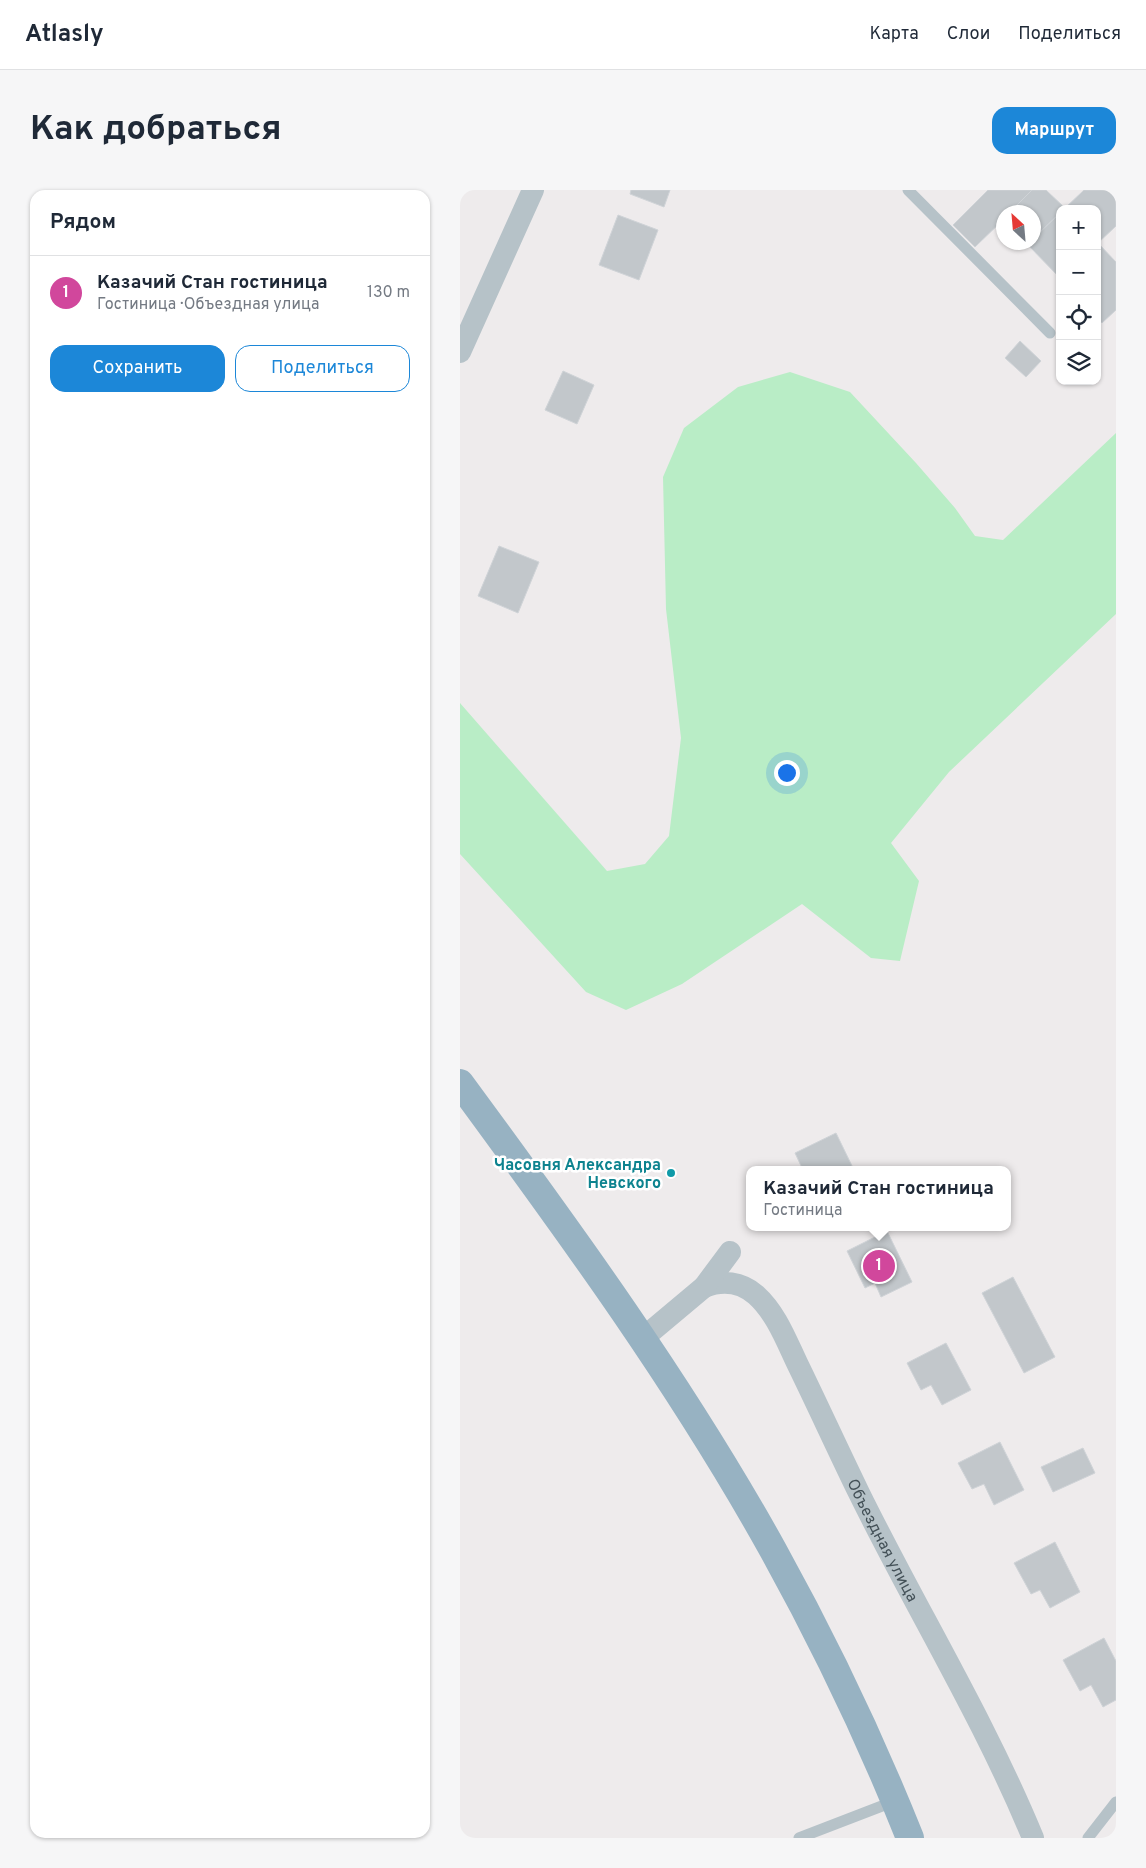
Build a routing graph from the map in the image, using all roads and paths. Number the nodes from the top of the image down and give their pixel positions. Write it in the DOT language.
graph roads {
  1 [pos="533,190"];
  2 [pos="908,190"];
  3 [pos="1050,333"];
  4 [pos="460,352"];
  5 [pos="460,1083"];
  6 [pos="730,1252"];
  7 [pos="704,1287"];
  8 [pos="642,1339"];
  9 [pos="895,1801"];
  10 [pos="1116,1802"];
  11 [pos="799,1838"];
  12 [pos="910,1838"];
  13 [pos="1033,1838"];
  14 [pos="1088,1838"];
  1 -- 4 [label="street"];
  2 -- 3 [label="lane"];
  5 -- 8 [label="highway"];
  6 -- 7 [label="street"];
  7 -- 8 [label="street"];
  7 -- 13 [label="street, Объездная улица"];
  8 -- 9 [label="highway"];
  9 -- 11 [label="lane"];
  9 -- 12 [label="highway"];
  10 -- 14 [label="lane"];
}
